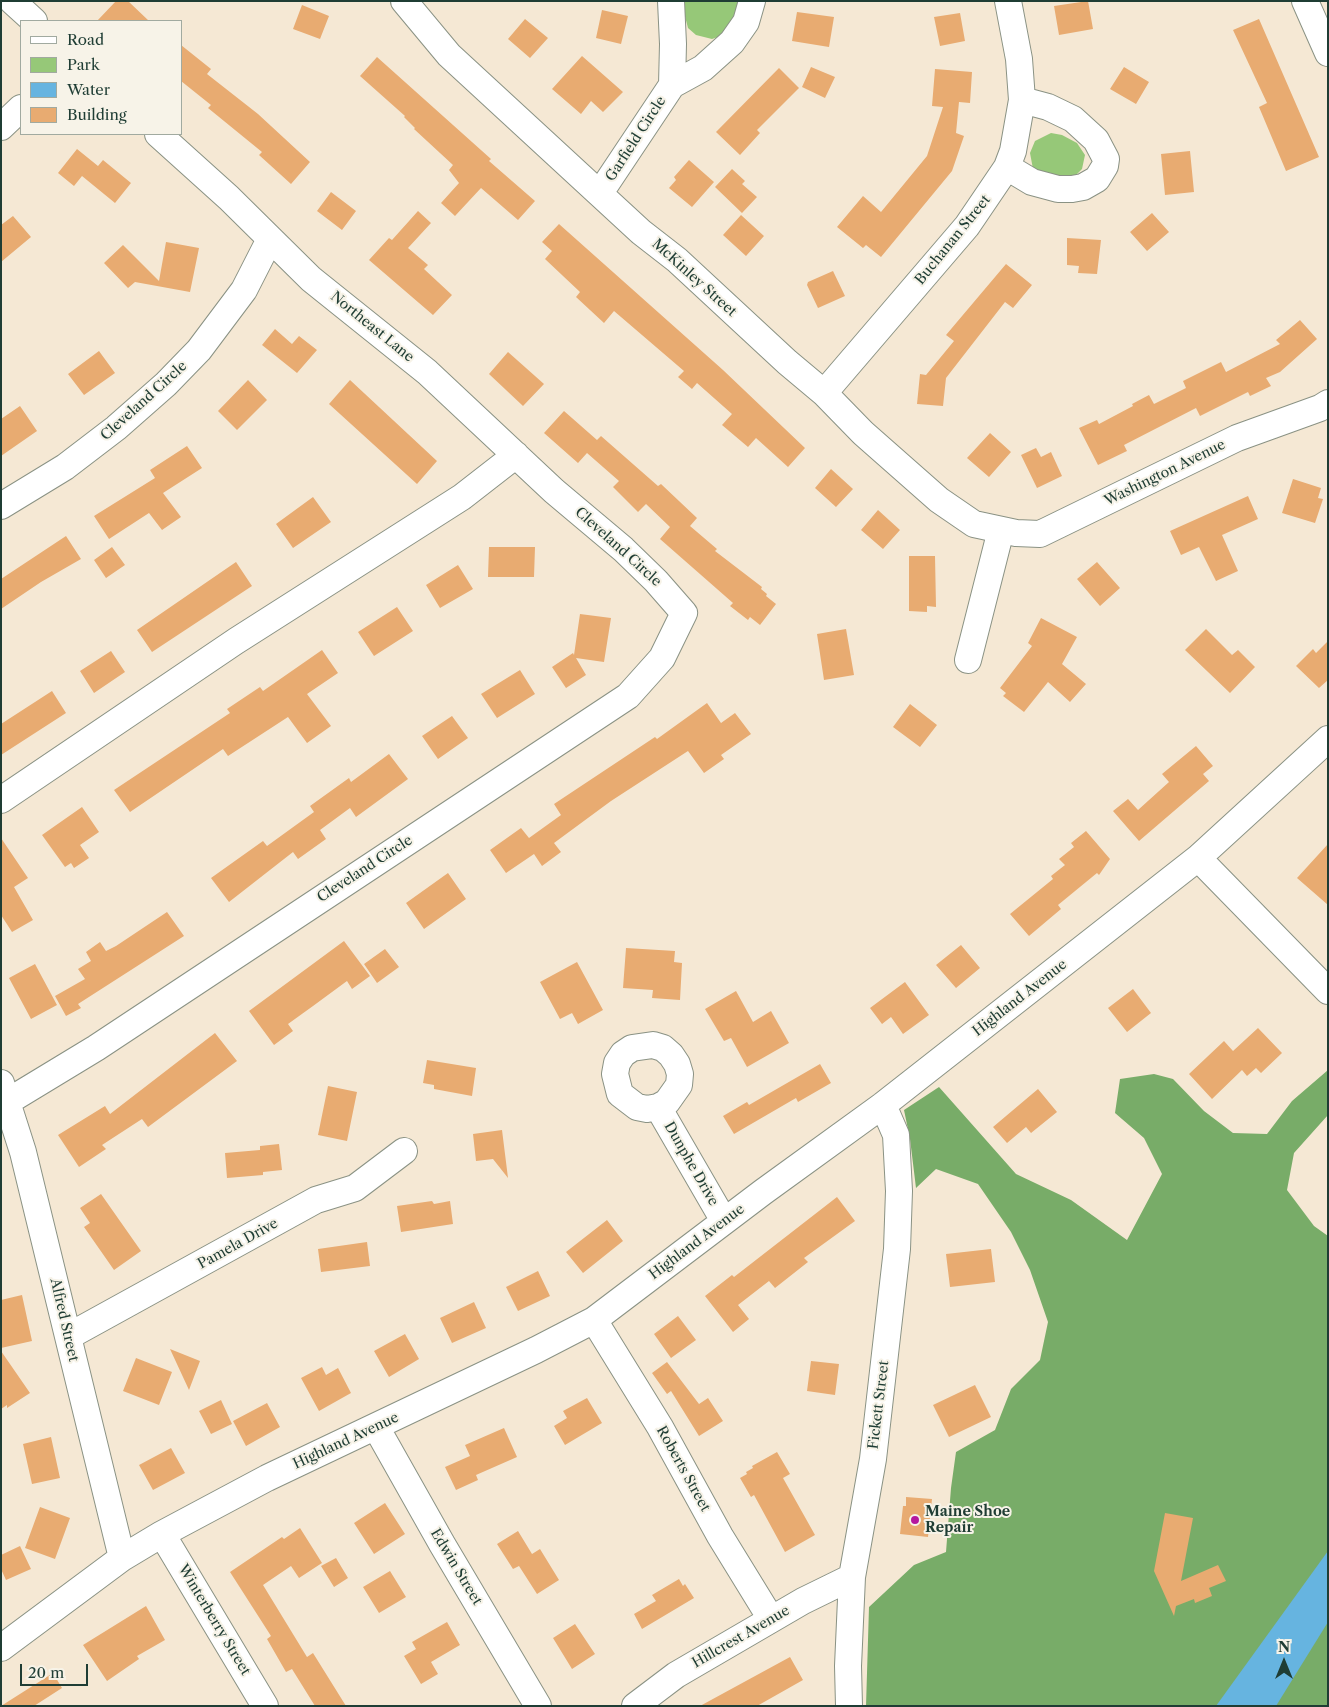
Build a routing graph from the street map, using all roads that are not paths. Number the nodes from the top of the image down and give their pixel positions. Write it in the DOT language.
graph roads {
  1 [pos="12,1"];
  2 [pos="404,1"];
  3 [pos="671,1"];
  4 [pos="752,1"];
  5 [pos="1008,1"];
  6 [pos="1305,1"];
  7 [pos="33,20"];
  8 [pos="1328,54"];
  9 [pos="672,85"];
  10 [pos="1022,100"];
  11 [pos="20,109"];
  12 [pos="1,127"];
  13 [pos="159,135"];
  14 [pos="1007,167"];
  15 [pos="600,193"];
  16 [pos="270,239"];
  17 [pos="824,393"];
  18 [pos="1325,409"];
  19 [pos="516,455"];
  20 [pos="1,506"];
  21 [pos="1001,530"];
  22 [pos="968,660"];
  23 [pos="1328,739"];
  24 [pos="1,800"];
  25 [pos="1198,858"];
  26 [pos="1328,991"];
  27 [pos="4,1092"];
  28 [pos="883,1106"];
  29 [pos="658,1107"];
  30 [pos="404,1151"];
  31 [pos="724,1221"];
  32 [pos="594,1320"];
  33 [pos="69,1336"];
  34 [pos="376,1427"];
  35 [pos="162,1534"];
  36 [pos="122,1558"];
  37 [pos="852,1576"];
  38 [pos="771,1620"];
  39 [pos="1,1648"];
  40 [pos="265,1706"];
  41 [pos="538,1706"];
  42 [pos="635,1706"];
  43 [pos="849,1706"];
  1 -- 7 [label="street"];
  2 -- 15 [label="street, McKinley Street"];
  3 -- 9 [label="street, Garfield Circle"];
  4 -- 9 [label="street, Garfield Circle"];
  5 -- 10 [label="street, Buchanan Street"];
  6 -- 8 [label="street"];
  9 -- 15 [label="street, Garfield Circle"];
  10 -- 14 [label="street, Buchanan Street"];
  10 -- 14 [label="street"];
  11 -- 12 [label="street"];
  13 -- 16 [label="street, Northeast Lane"];
  14 -- 17 [label="street, Buchanan Street"];
  15 -- 17 [label="street, McKinley Street"];
  16 -- 19 [label="street, Northeast Lane"];
  16 -- 20 [label="street, Cleveland Circle"];
  17 -- 21 [label="street, McKinley Street"];
  18 -- 21 [label="street, Washington Avenue"];
  19 -- 24 [label="street"];
  19 -- 27 [label="street, Cleveland Circle"];
  21 -- 22 [label="street"];
  23 -- 25 [label="street, Highland Avenue"];
  25 -- 26 [label="street"];
  25 -- 28 [label="street, Highland Avenue"];
  27 -- 33 [label="street, Alfred Street"];
  28 -- 31 [label="street, Highland Avenue"];
  28 -- 37 [label="street, Fickett Street"];
  29 -- 31 [label="street, Dunphe Drive"];
  30 -- 33 [label="street, Pamela Drive"];
  31 -- 32 [label="street, Highland Avenue"];
  32 -- 34 [label="street, Highland Avenue"];
  32 -- 38 [label="street, Roberts Street"];
  33 -- 36 [label="street, Alfred Street"];
  34 -- 35 [label="street, Highland Avenue"];
  34 -- 41 [label="street, Edwin Street"];
  35 -- 36 [label="street, Highland Avenue"];
  35 -- 40 [label="street, Winterberry Street"];
  36 -- 39 [label="street, Highland Avenue"];
  37 -- 38 [label="street, Hillcrest Avenue"];
  37 -- 43 [label="street, Fickett Street"];
  38 -- 42 [label="street, Hillcrest Avenue"];
}
